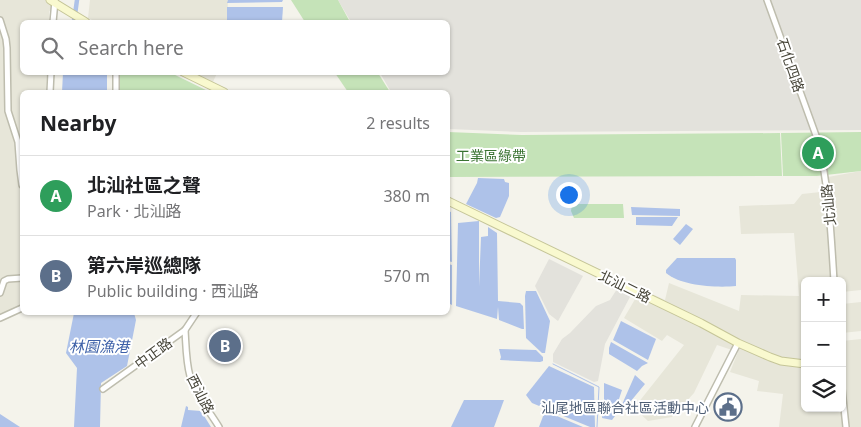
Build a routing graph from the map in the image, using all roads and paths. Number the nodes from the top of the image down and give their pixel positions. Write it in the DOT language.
graph roads {
  1 [pos="767,0"];
  2 [pos="53,1"];
  3 [pos="0,20"];
  4 [pos="53,20"];
  5 [pos="81,20"];
  6 [pos="51,75"];
  7 [pos="116,75"];
  8 [pos="188,75"];
  9 [pos="50,90"];
  10 [pos="116,90"];
  11 [pos="214,90"];
  12 [pos="814,131"];
  13 [pos="20,170"];
  14 [pos="450,202"];
  15 [pos="834,277"];
  16 [pos="20,278"];
  17 [pos="0,293"];
  18 [pos="20,309"];
  19 [pos="196,315"];
  20 [pos="0,318"];
  21 [pos="186,330"];
  22 [pos="738,343"];
  23 [pos="801,363"];
  24 [pos="103,389"];
  25 [pos="844,412"];
  26 [pos="219,427"];
  27 [pos="695,427"];
  28 [pos="846,427"];
  1 -- 12 [label="street, 石化四路"];
  2 -- 4 [label="street"];
  2 -- 5 [label="street"];
  3 -- 13 [label="street"];
  6 -- 9 [label="street"];
  7 -- 10 [label="street"];
  8 -- 11 [label="street"];
  12 -- 15 [label="street, 北汕路"];
  14 -- 22 [label="street, 北汕二路"];
  16 -- 17 [label="street"];
  18 -- 20 [label="street"];
  19 -- 21 [label="street, 中正路"];
  21 -- 24 [label="street, 中正路"];
  21 -- 26 [label="street, 西汕路"];
  22 -- 23 [label="street, 北汕二路"];
  22 -- 27 [label="street"];
  25 -- 28 [label="street"];
}
